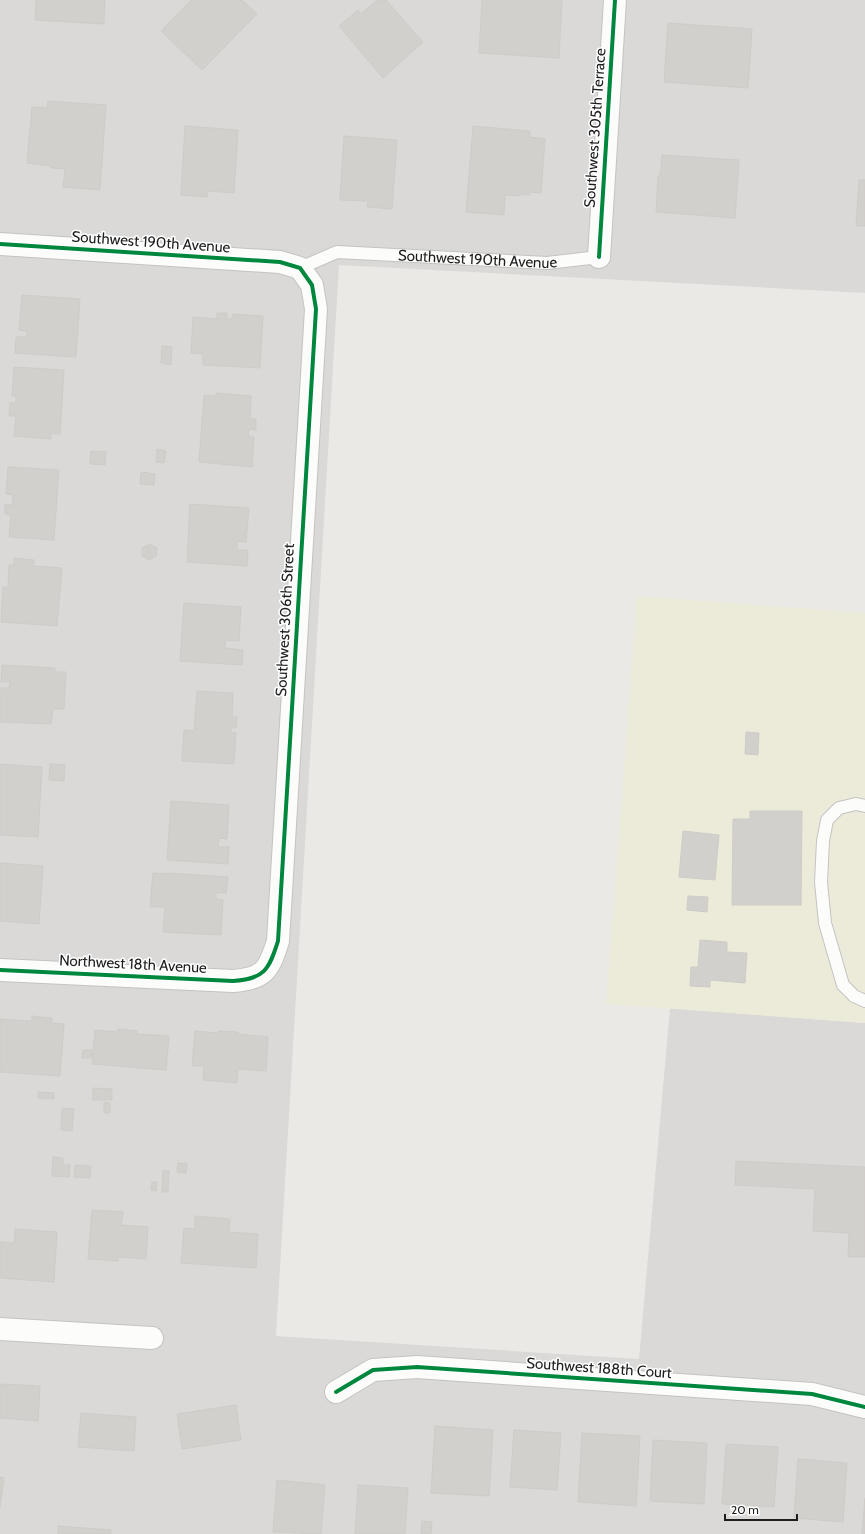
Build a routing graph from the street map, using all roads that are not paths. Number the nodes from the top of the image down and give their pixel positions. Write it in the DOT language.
graph roads {
  1 [pos="616,0"];
  2 [pos="0,244"];
  3 [pos="599,257"];
  4 [pos="300,268"];
  5 [pos="865,806"];
  6 [pos="0,970"];
  7 [pos="262,973"];
  8 [pos="865,1001"];
  9 [pos="0,1329"];
  10 [pos="152,1338"];
  11 [pos="336,1392"];
  12 [pos="865,1407"];
  1 -- 3 [label="street, Southwest 305th Terrace"];
  2 -- 4 [label="street, Southwest 190th Avenue"];
  3 -- 4 [label="lane, Southwest 190th Avenue"];
  4 -- 7 [label="street, Southwest 306th Street"];
  5 -- 8 [label="lane"];
  6 -- 7 [label="street, Northwest 18th Avenue"];
  9 -- 10 [label="street"];
  11 -- 12 [label="street, Southwest 188th Court"];
}
